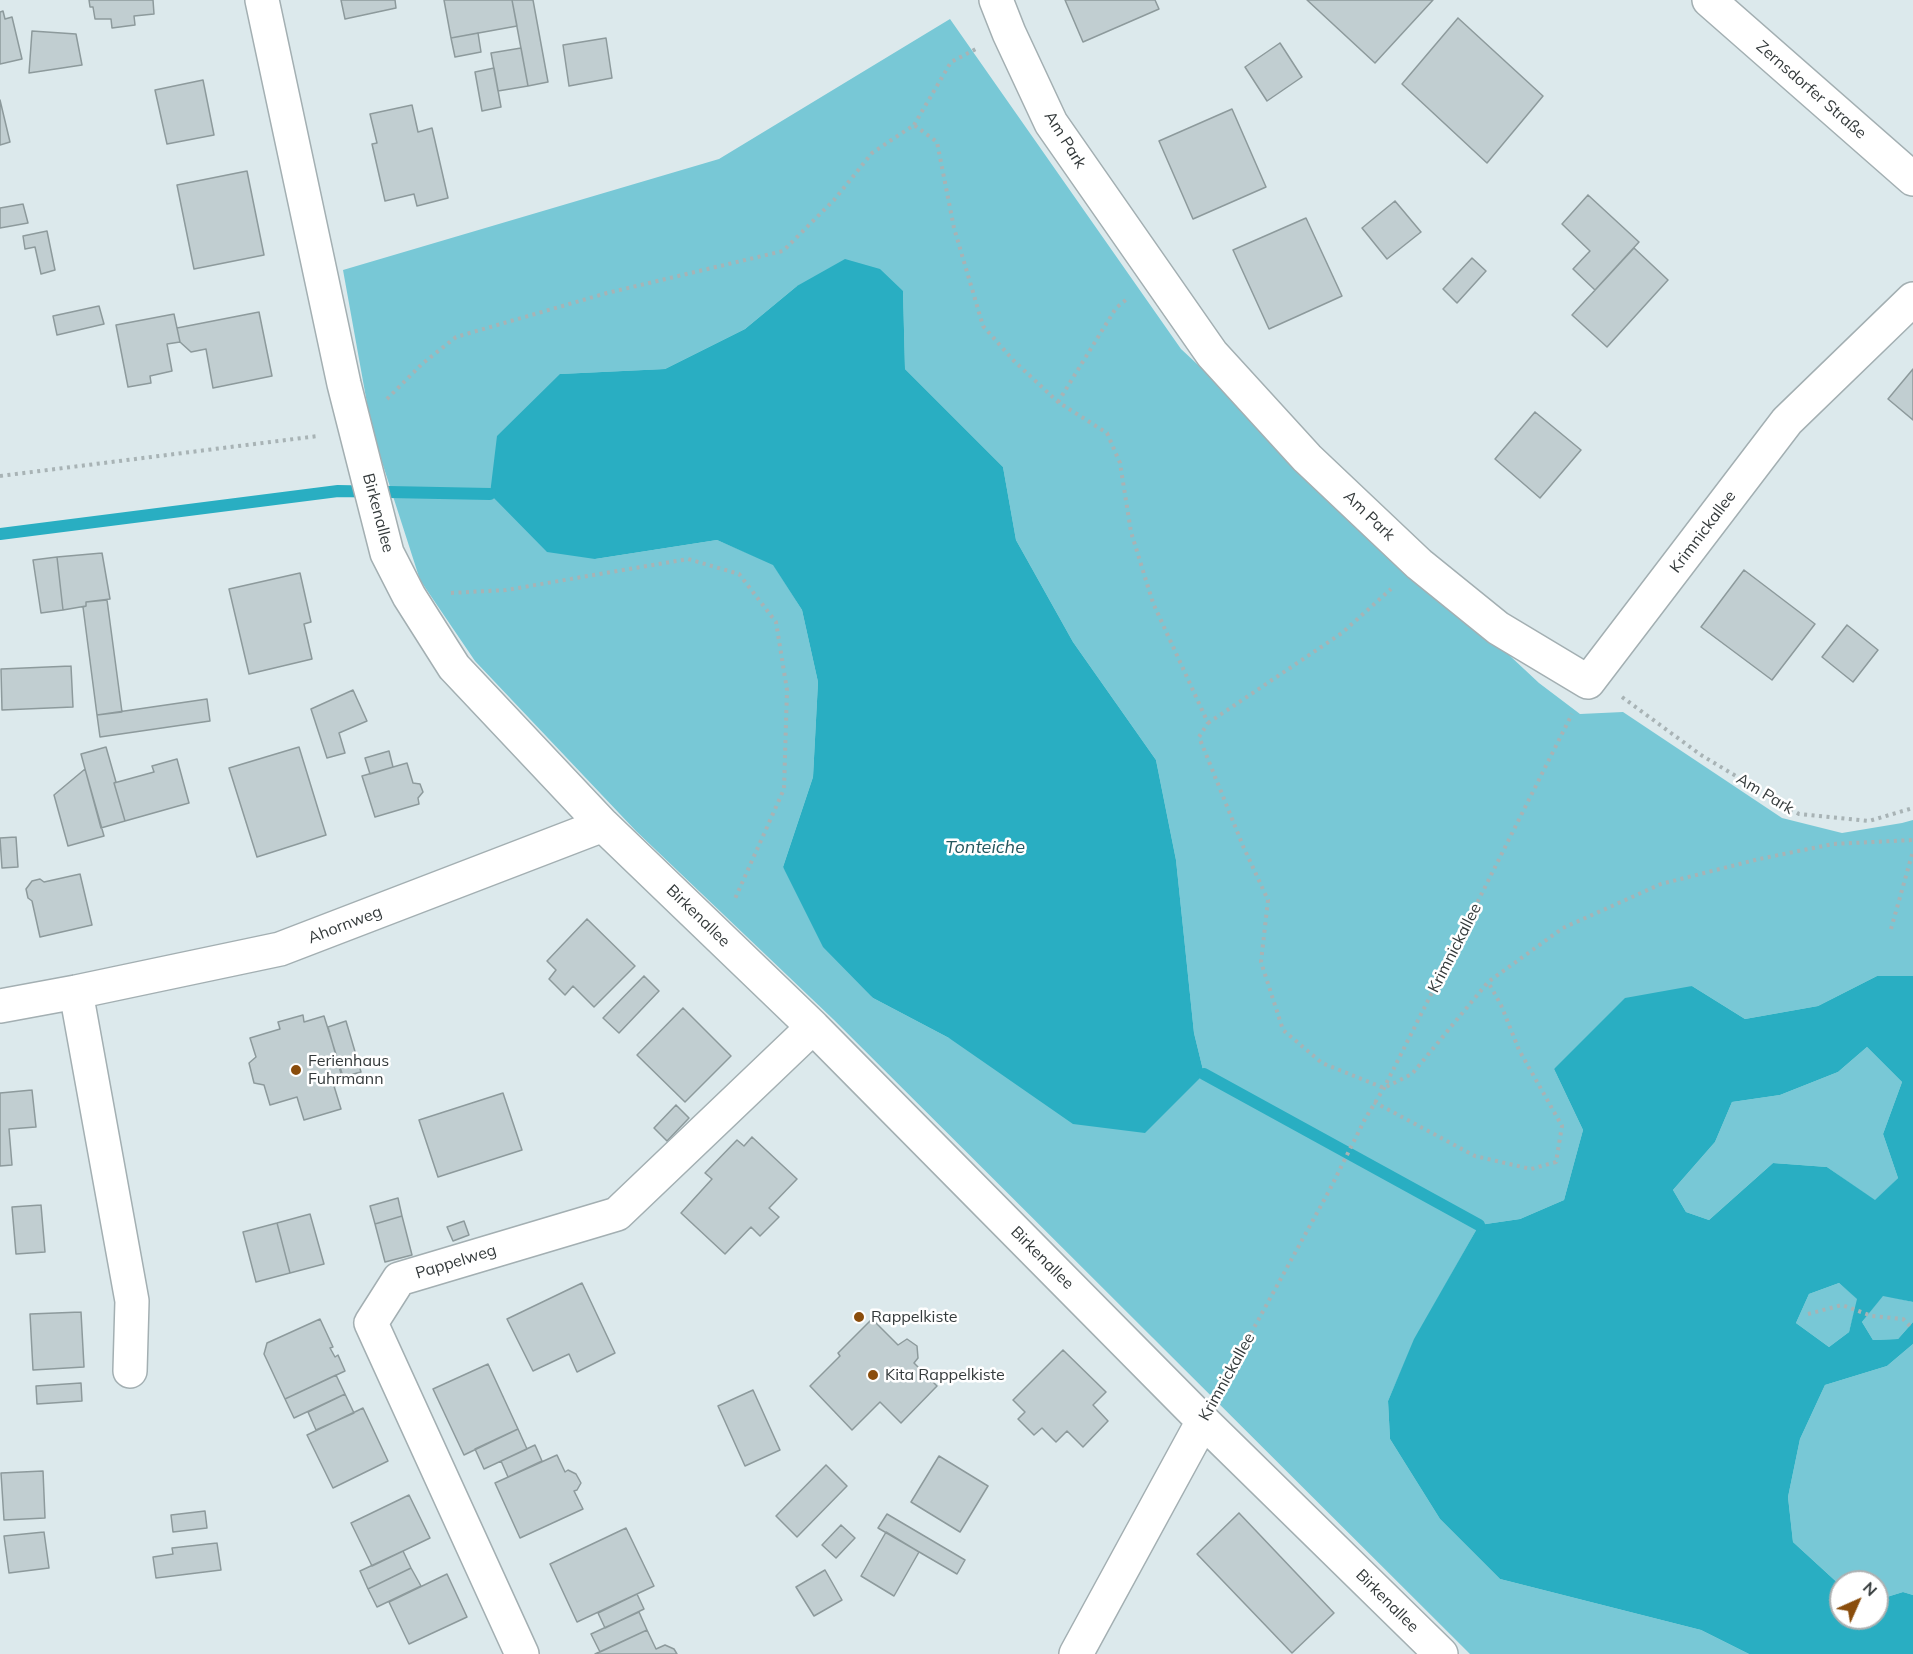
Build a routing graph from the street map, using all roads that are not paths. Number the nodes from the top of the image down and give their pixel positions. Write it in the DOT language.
graph roads {
  1 [pos="262,0"];
  2 [pos="996,0"];
  3 [pos="1709,0"];
  4 [pos="1913,180"];
  5 [pos="1913,299"];
  6 [pos="1588,682"];
  7 [pos="603,825"];
  8 [pos="76,992"];
  9 [pos="0,1006"];
  10 [pos="813,1027"];
  11 [pos="129,1371"];
  12 [pos="1203,1421"];
  13 [pos="522,1654"];
  14 [pos="1076,1654"];
  15 [pos="1441,1654"];
  1 -- 7 [label="street, Birkenallee"];
  2 -- 6 [label="street, Am Park"];
  3 -- 4 [label="street, Zernsdorfer Straße"];
  5 -- 6 [label="street, Krimnickallee"];
  7 -- 8 [label="street, Ahornweg"];
  7 -- 10 [label="street, Birkenallee"];
  8 -- 9 [label="street, Ahornweg"];
  8 -- 11 [label="street"];
  10 -- 12 [label="street, Birkenallee"];
  10 -- 13 [label="street, Pappelweg"];
  12 -- 14 [label="street, Krimnickallee"];
  12 -- 15 [label="street, Birkenallee"];
}
